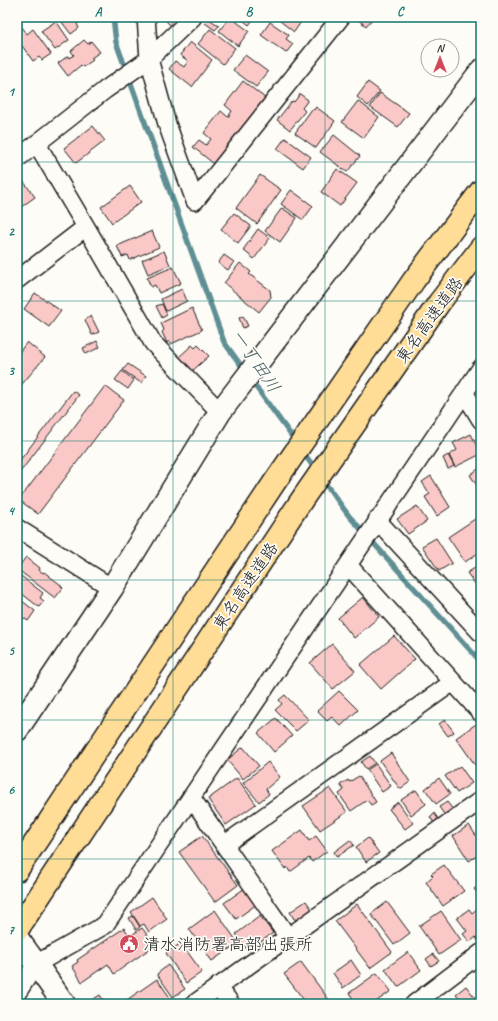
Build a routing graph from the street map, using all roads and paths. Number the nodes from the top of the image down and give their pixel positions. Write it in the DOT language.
graph roads {
  1 [pos="146,17"];
  2 [pos="193,17"];
  3 [pos="341,17"];
  4 [pos="149,59"];
  5 [pos="481,71"];
  6 [pos="37,144"];
  7 [pos="17,159"];
  8 [pos="481,191"];
  9 [pos="86,227"];
  10 [pos="481,248"];
  11 [pos="17,280"];
  12 [pos="475,380"];
  13 [pos="220,412"];
  14 [pos="481,420"];
  15 [pos="378,520"];
  16 [pos="17,528"];
  17 [pos="348,565"];
  18 [pos="112,588"];
  19 [pos="481,633"];
  20 [pos="453,682"];
  21 [pos="481,713"];
  22 [pos="17,730"];
  23 [pos="191,797"];
  24 [pos="481,800"];
  25 [pos="224,845"];
  26 [pos="22,863"];
  27 [pos="17,930"];
  28 [pos="288,936"];
  29 [pos="17,938"];
  30 [pos="481,953"];
  31 [pos="36,964"];
  32 [pos="218,986"];
  33 [pos="17,993"];
  34 [pos="64,1004"];
  35 [pos="194,1004"];
  36 [pos="231,1004"];
  37 [pos="414,1004"];
  1 -- 4 [label="street"];
  2 -- 4 [label="street"];
  3 -- 4 [label="street"];
  4 -- 6 [label="street"];
  5 -- 13 [label="street"];
  6 -- 7 [label="street"];
  6 -- 9 [label="street"];
  8 -- 26 [label="highway, 東名高速道路"];
  9 -- 11 [label="street"];
  9 -- 13 [label="street"];
  10 -- 27 [label="highway, 東名高速道路"];
  12 -- 14 [label="street"];
  12 -- 15 [label="street"];
  13 -- 18 [label="street"];
  15 -- 17 [label="street"];
  15 -- 19 [label="street"];
  16 -- 18 [label="street"];
  17 -- 20 [label="street"];
  17 -- 23 [label="street"];
  18 -- 22 [label="street"];
  20 -- 21 [label="street"];
  20 -- 25 [label="street"];
  23 -- 25 [label="street"];
  23 -- 31 [label="street"];
  24 -- 28 [label="street"];
  25 -- 28 [label="street"];
  28 -- 32 [label="street"];
  29 -- 31 [label="street"];
  30 -- 37 [label="street"];
  31 -- 33 [label="street"];
  31 -- 34 [label="street"];
  32 -- 35 [label="street"];
  32 -- 36 [label="street"];
}
